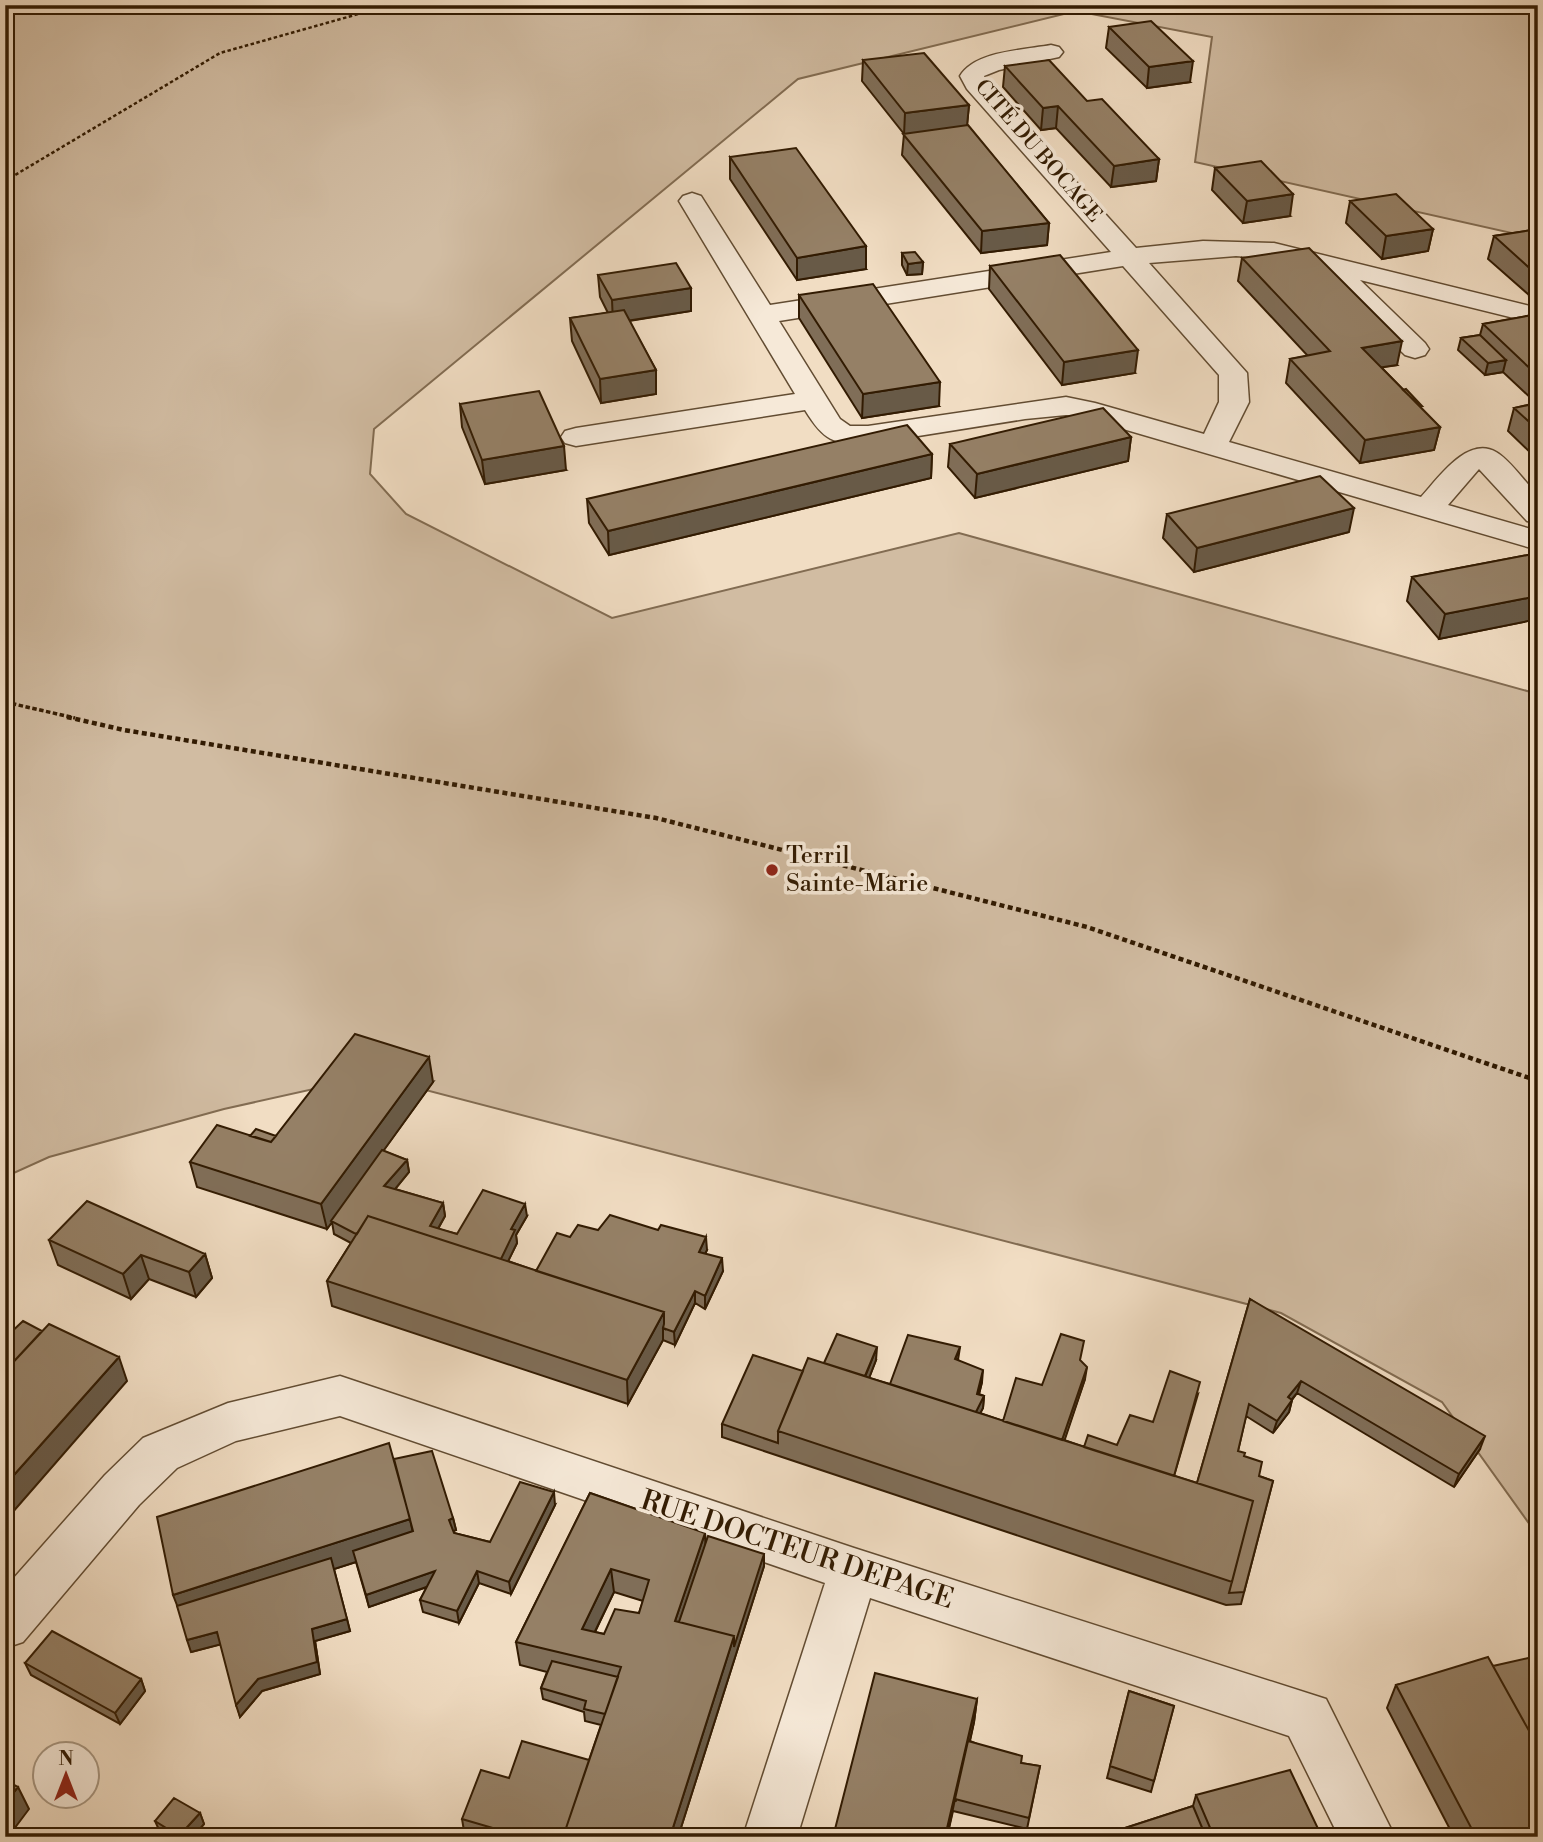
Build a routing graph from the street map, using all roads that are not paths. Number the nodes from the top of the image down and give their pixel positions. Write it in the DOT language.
graph roads {
  1 [pos="1051,52"];
  2 [pos="692,201"];
  3 [pos="1131,257"];
  4 [pos="1352,270"];
  5 [pos="762,315"];
  6 [pos="1538,316"];
  7 [pos="1415,349"];
  8 [pos="814,400"];
  9 [pos="576,437"];
  10 [pos="1212,445"];
  11 [pos="1428,509"];
  12 [pos="1538,514"];
  13 [pos="1538,541"];
  14 [pos="854,1570"];
  15 [pos="5,1625"];
  16 [pos="770,1837"];
  17 [pos="1368,1837"];
  1 -- 3 [label="street, CITÉ DU BOCAGE"];
  2 -- 5 [label="street"];
  3 -- 4 [label="street, CITÉ DU BOCAGE"];
  3 -- 5 [label="street, CITÉ DU BOCAGE"];
  3 -- 10 [label="street, CITÉ DU BOCAGE"];
  4 -- 6 [label="street, CITÉ DU BOCAGE"];
  4 -- 7 [label="street"];
  5 -- 8 [label="street"];
  8 -- 9 [label="street"];
  8 -- 10 [label="street"];
  10 -- 11 [label="street"];
  11 -- 12 [label="street"];
  11 -- 13 [label="street"];
  14 -- 15 [label="street, RUE DOCTEUR DEPAGE"];
  14 -- 16 [label="street"];
  14 -- 17 [label="street, RUE DOCTEUR DEPAGE"];
}
